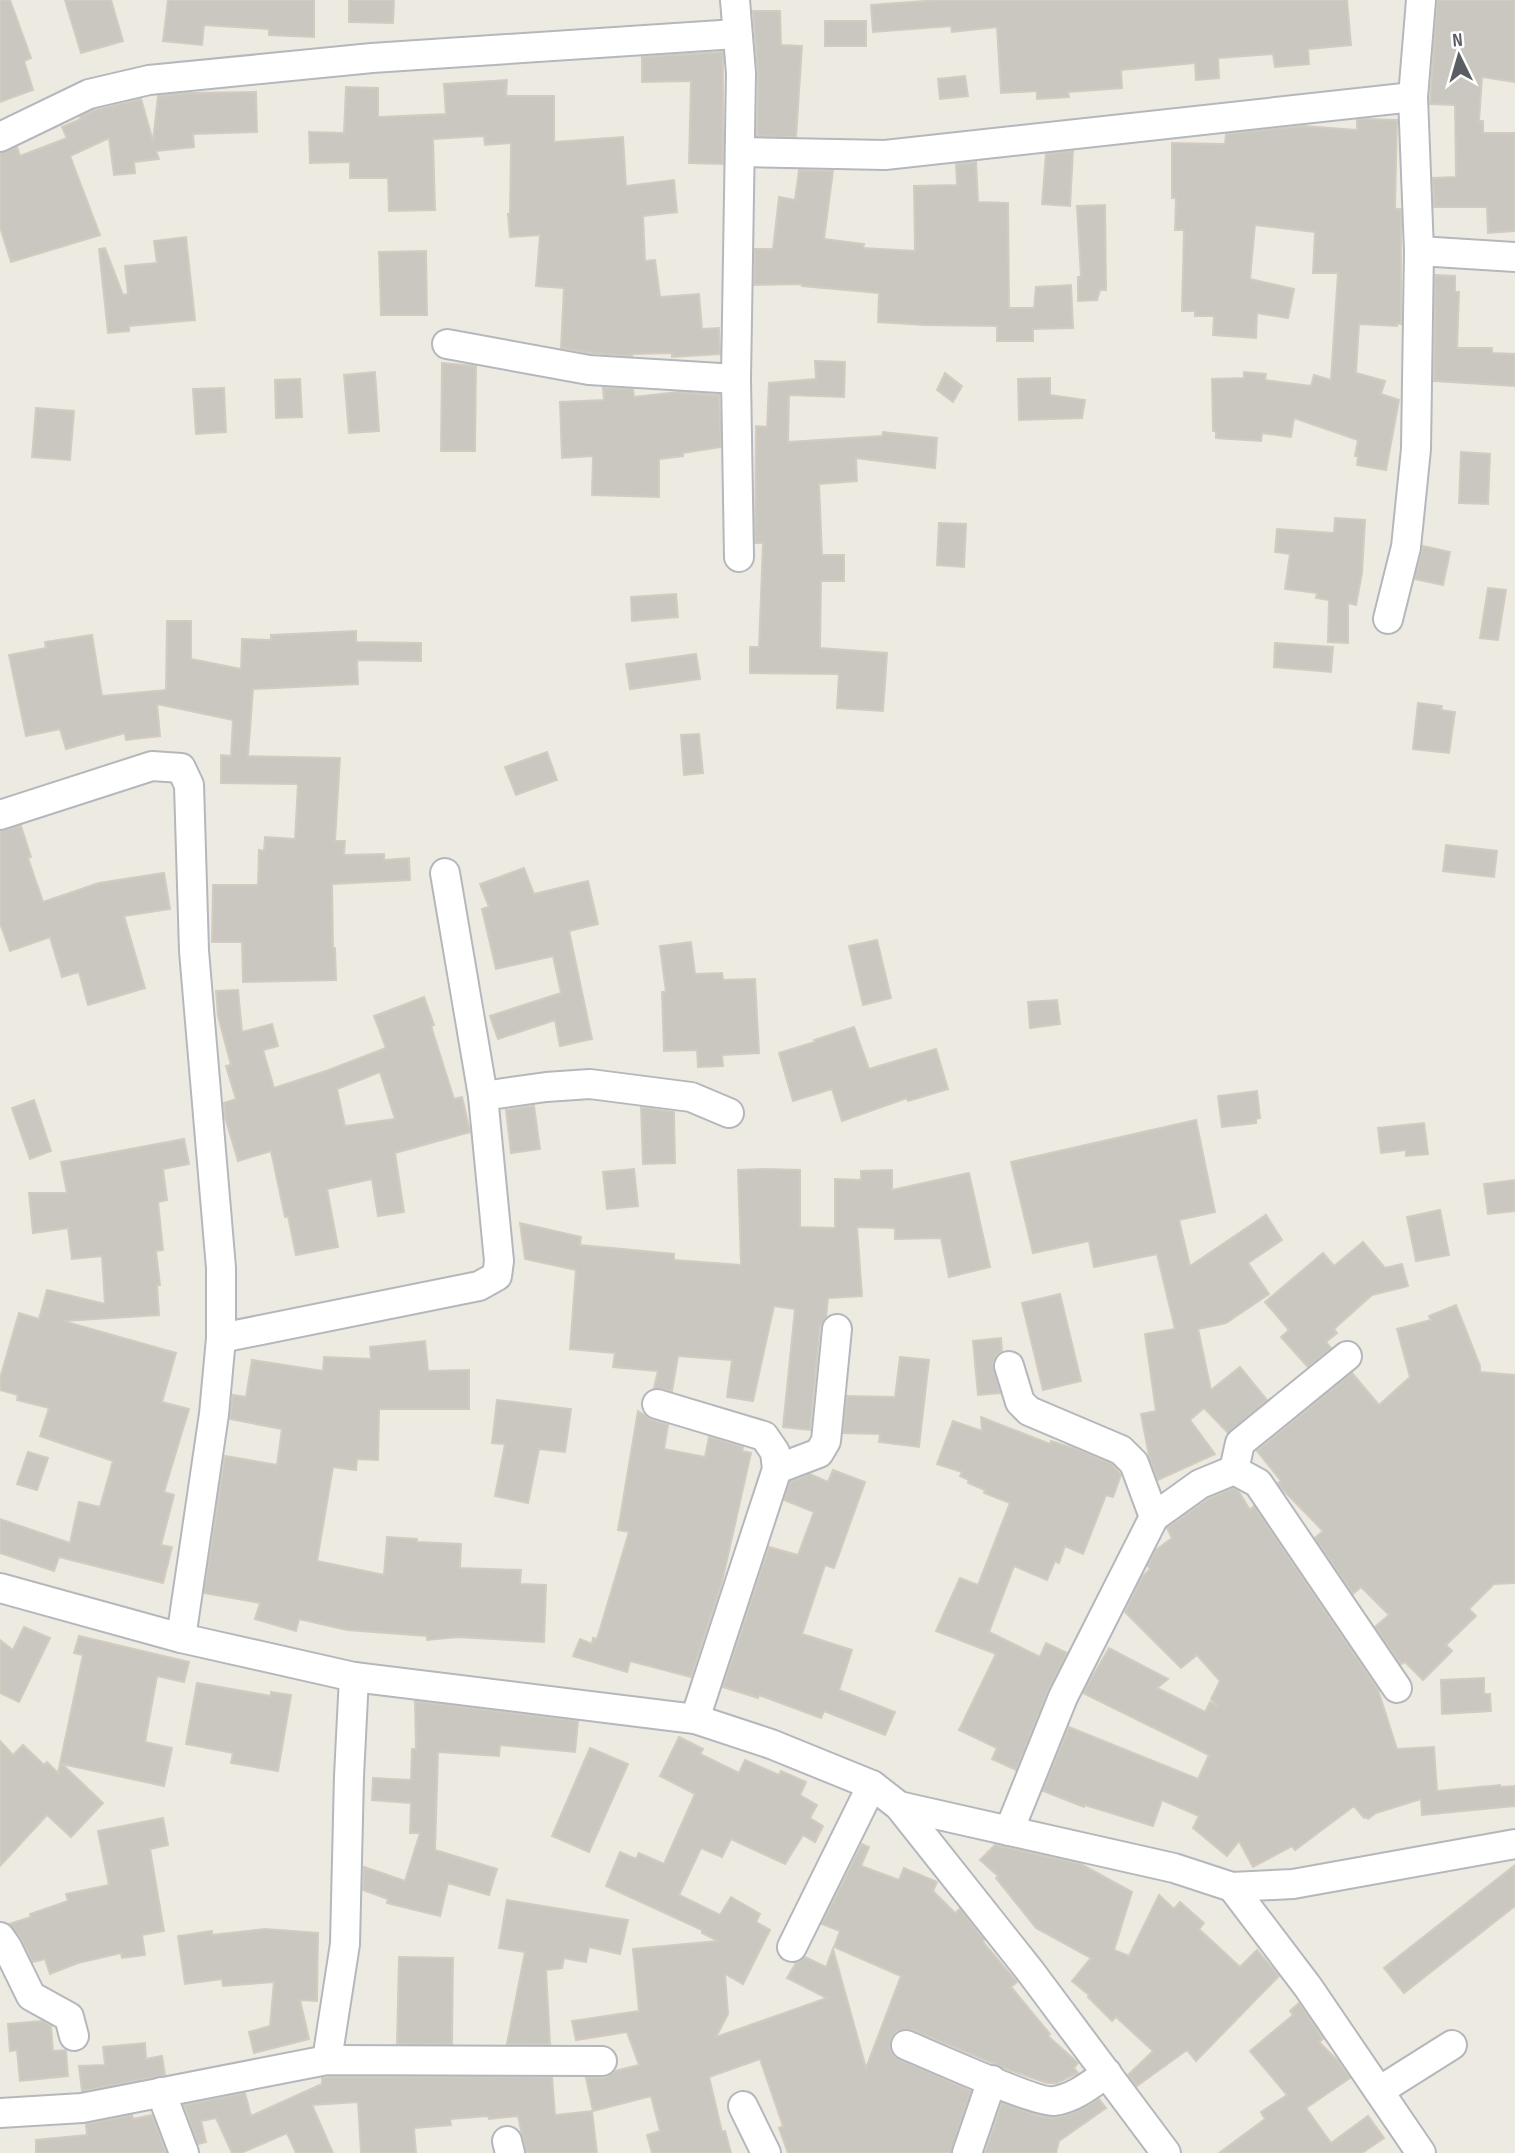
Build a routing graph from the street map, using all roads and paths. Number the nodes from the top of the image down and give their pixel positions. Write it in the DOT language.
graph roads {
  1 [pos="735,0"];
  2 [pos="1421,0"];
  3 [pos="736,34"];
  4 [pos="1413,97"];
  5 [pos="0,137"];
  6 [pos="740,152"];
  7 [pos="1419,251"];
  8 [pos="1515,257"];
  9 [pos="447,344"];
  10 [pos="736,379"];
  11 [pos="739,557"];
  12 [pos="1388,619"];
  13 [pos="0,815"];
  14 [pos="445,873"];
  15 [pos="483,1096"];
  16 [pos="729,1114"];
  17 [pos="837,1329"];
  18 [pos="221,1338"];
  19 [pos="1347,1356"];
  20 [pos="1009,1366"];
  21 [pos="657,1404"];
  22 [pos="777,1469"];
  23 [pos="1234,1469"];
  24 [pos="1154,1517"];
  25 [pos="0,1588"];
  26 [pos="181,1638"];
  27 [pos="354,1677"];
  28 [pos="1397,1688"];
  29 [pos="695,1719"];
  30 [pos="872,1785"];
  31 [pos="899,1806"];
  32 [pos="1009,1831"];
  33 [pos="1515,1844"];
  34 [pos="1232,1887"];
  35 [pos="0,1937"];
  36 [pos="792,1947"];
  37 [pos="74,2036"];
  38 [pos="906,2045"];
  39 [pos="1452,2045"];
  40 [pos="327,2060"];
  41 [pos="602,2061"];
  42 [pos="1107,2073"];
  43 [pos="992,2081"];
  44 [pos="1379,2091"];
  45 [pos="161,2092"];
  46 [pos="743,2106"];
  47 [pos="0,2113"];
  48 [pos="184,2153"];
  49 [pos="766,2153"];
  50 [pos="967,2153"];
  51 [pos="1166,2153"];
  52 [pos="1421,2153"];
  1 -- 3 [label="street"];
  2 -- 4 [label="street"];
  3 -- 5 [label="street"];
  3 -- 6 [label="street"];
  4 -- 6 [label="street"];
  4 -- 7 [label="street"];
  6 -- 10 [label="street"];
  7 -- 8 [label="street"];
  7 -- 12 [label="street"];
  9 -- 10 [label="street"];
  10 -- 11 [label="street"];
  13 -- 18 [label="street"];
  14 -- 15 [label="street"];
  15 -- 16 [label="street"];
  15 -- 18 [label="street"];
  17 -- 22 [label="street"];
  18 -- 26 [label="street"];
  19 -- 23 [label="street"];
  20 -- 24 [label="street"];
  21 -- 22 [label="street"];
  22 -- 29 [label="street"];
  23 -- 24 [label="street"];
  23 -- 28 [label="street"];
  24 -- 32 [label="street"];
  25 -- 26 [label="street"];
  26 -- 27 [label="street"];
  27 -- 29 [label="street"];
  27 -- 40 [label="street"];
  29 -- 30 [label="street"];
  30 -- 31 [label="street"];
  30 -- 36 [label="street"];
  31 -- 32 [label="street"];
  31 -- 42 [label="street"];
  32 -- 34 [label="street"];
  33 -- 34 [label="street"];
  34 -- 44 [label="street"];
  35 -- 37 [label="street"];
  38 -- 43 [label="street"];
  39 -- 44 [label="street"];
  40 -- 41 [label="street"];
  40 -- 45 [label="street"];
  42 -- 43 [label="street"];
  42 -- 51 [label="street"];
  43 -- 50 [label="street"];
  44 -- 52 [label="street"];
  45 -- 47 [label="street"];
  45 -- 48 [label="street"];
  46 -- 49 [label="street"];
}
